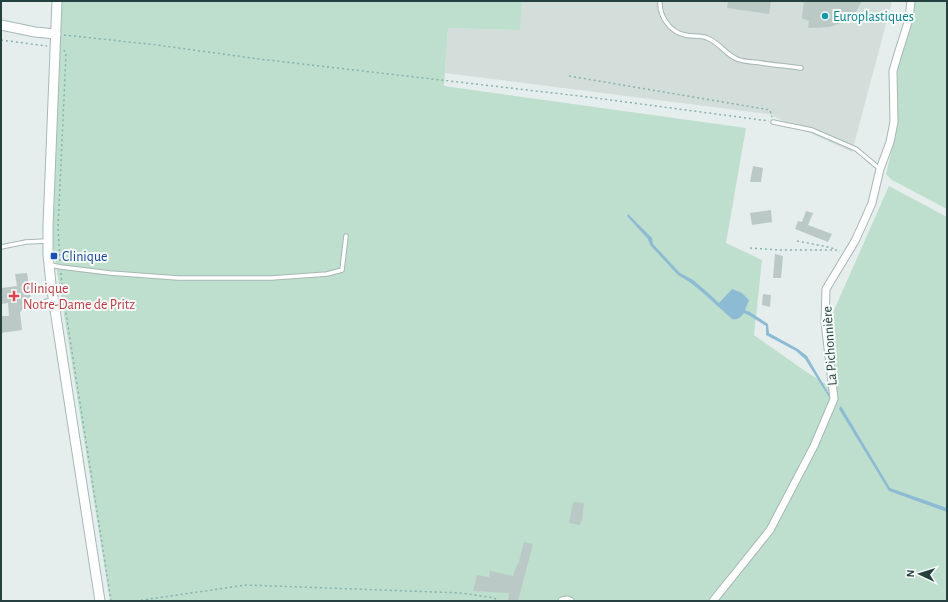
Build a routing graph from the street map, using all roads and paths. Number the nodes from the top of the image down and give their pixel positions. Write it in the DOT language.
graph roads {
  1 [pos="57,1"];
  2 [pos="660,1"];
  3 [pos="911,1"];
  4 [pos="1,25"];
  5 [pos="56,34"];
  6 [pos="1,40"];
  7 [pos="55,47"];
  8 [pos="801,68"];
  9 [pos="569,76"];
  10 [pos="774,122"];
  11 [pos="880,169"];
  12 [pos="346,236"];
  13 [pos="48,240"];
  14 [pos="797,241"];
  15 [pos="1,248"];
  16 [pos="750,248"];
  17 [pos="839,250"];
  18 [pos="846,255"];
  19 [pos="49,265"];
  20 [pos="61,267"];
  21 [pos="54,300"];
  22 [pos="35,304"];
  23 [pos="100,601"];
  24 [pos="111,601"];
  25 [pos="136,601"];
  26 [pos="500,601"];
  27 [pos="562,601"];
  28 [pos="570,601"];
  29 [pos="713,601"];
  1 -- 5 [label="street"];
  2 -- 8 [label="lane"];
  3 -- 11 [label="street, La Pichonnière"];
  4 -- 5 [label="street"];
  5 -- 7 [label="street"];
  5 -- 10 [label="path"];
  6 -- 7 [label="path"];
  7 -- 13 [label="street"];
  7 -- 20 [label="path"];
  9 -- 10 [label="path"];
  10 -- 11 [label="lane"];
  11 -- 18 [label="street, La Pichonnière"];
  12 -- 20 [label="lane"];
  13 -- 15 [label="lane"];
  13 -- 19 [label="street"];
  14 -- 17 [label="path"];
  16 -- 17 [label="path"];
  17 -- 18 [label="path"];
  18 -- 29 [label="street, La Pichonnière"];
  19 -- 20 [label="lane"];
  19 -- 21 [label="street"];
  20 -- 24 [label="path"];
  21 -- 22 [label="lane"];
  21 -- 23 [label="street"];
  25 -- 26 [label="path"];
  27 -- 28 [label="street"];
}
